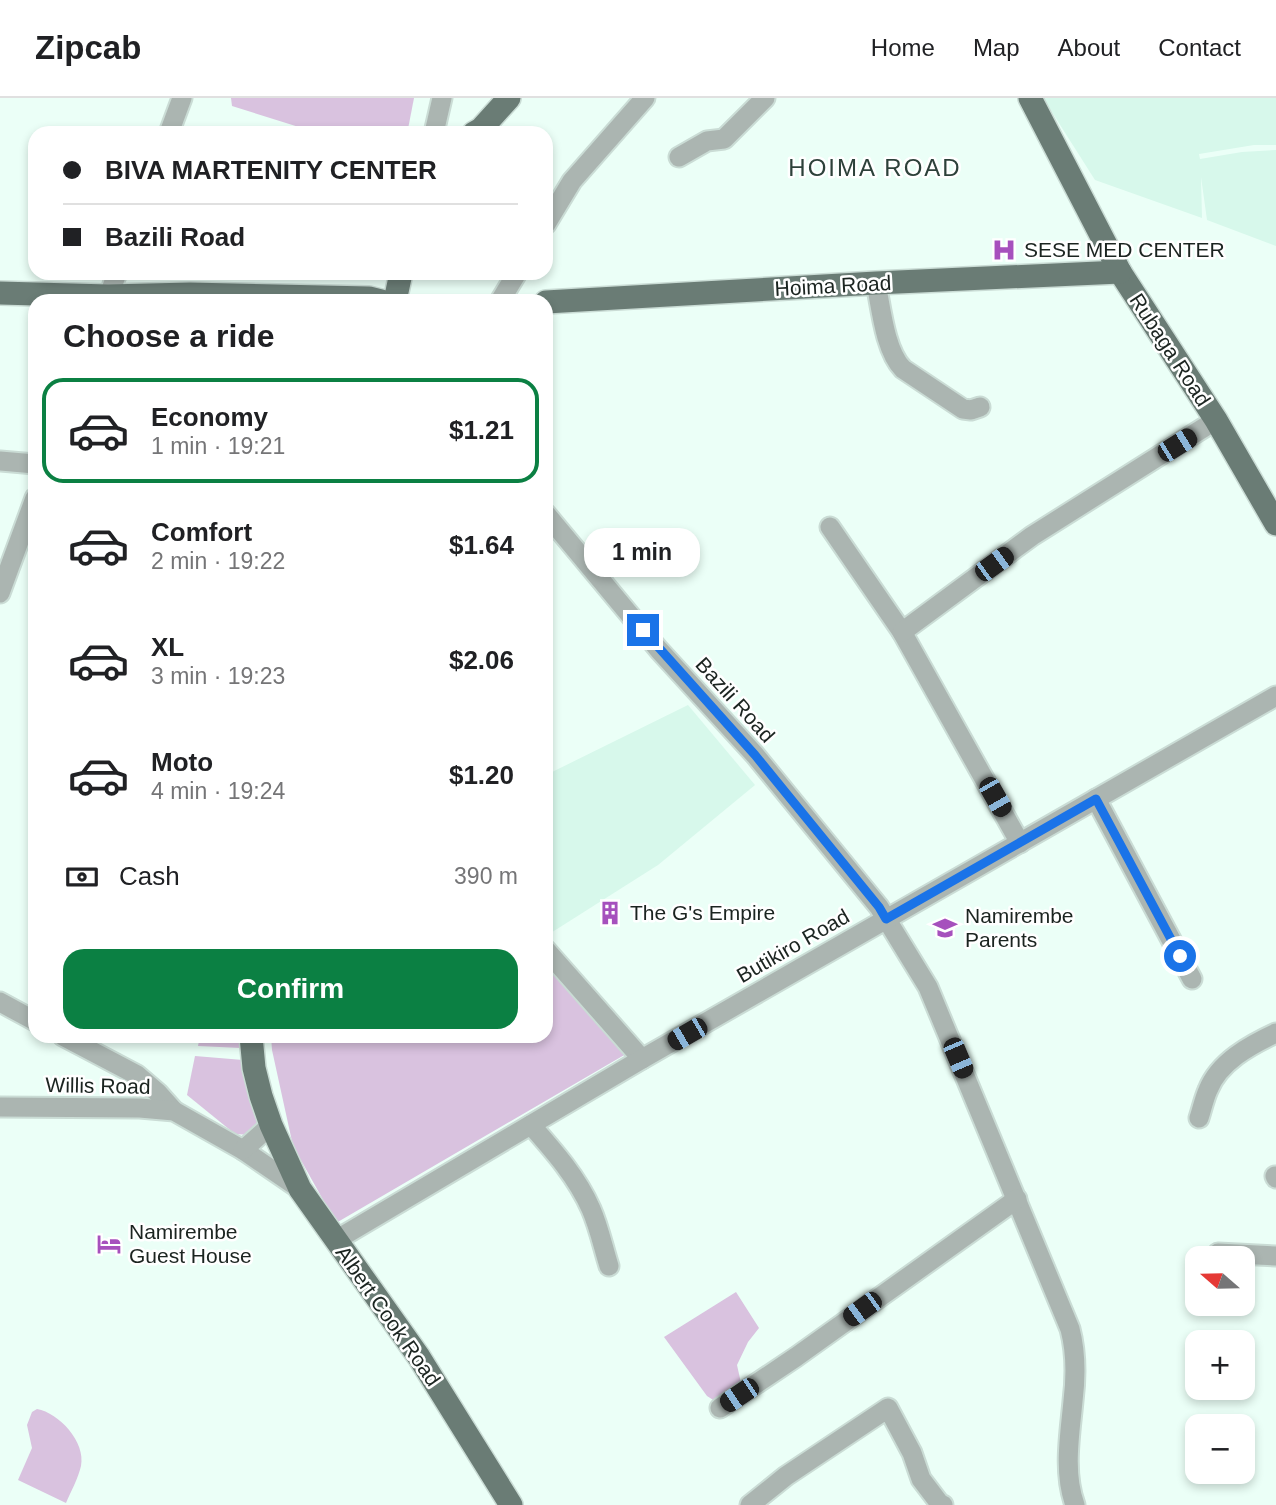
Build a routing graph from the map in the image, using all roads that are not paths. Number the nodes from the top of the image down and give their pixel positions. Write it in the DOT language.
graph roads {
  1 [pos="182,98"];
  2 [pos="509,98"];
  3 [pos="645,98"];
  4 [pos="765,98"];
  5 [pos="1030,98"];
  6 [pos="441,101"];
  7 [pos="172,126"];
  8 [pos="435,126"];
  9 [pos="449,126"];
  10 [pos="484,126"];
  11 [pos="679,158"];
  12 [pos="553,212"];
  13 [pos="1120,272"];
  14 [pos="876,283"];
  15 [pos="0,293"];
  16 [pos="28,294"];
  17 [pos="553,302"];
  18 [pos="0,309"];
  19 [pos="28,309"];
  20 [pos="980,407"];
  21 [pos="1216,420"];
  22 [pos="0,461"];
  23 [pos="28,463"];
  24 [pos="1272,510"];
  25 [pos="28,517"];
  26 [pos="553,522"];
  27 [pos="830,527"];
  28 [pos="0,593"];
  29 [pos="902,632"];
  30 [pos="1276,696"];
  31 [pos="1096,799"];
  32 [pos="1020,843"];
  33 [pos="886,919"];
  34 [pos="553,958"];
  35 [pos="1192,979"];
  36 [pos="0,1002"];
  37 [pos="28,1017"];
  38 [pos="1276,1032"];
  39 [pos="76,1043"];
  40 [pos="252,1043"];
  41 [pos="642,1059"];
  42 [pos="0,1107"];
  43 [pos="174,1111"];
  44 [pos="1199,1118"];
  45 [pos="271,1125"];
  46 [pos="531,1125"];
  47 [pos="243,1150"];
  48 [pos="299,1189"];
  49 [pos="1017,1199"];
  50 [pos="336,1240"];
  51 [pos="1255,1255"];
  52 [pos="1276,1256"];
  53 [pos="609,1266"];
  54 [pos="720,1408"];
  55 [pos="511,1505"];
  56 [pos="750,1505"];
  57 [pos="943,1505"];
  58 [pos="1075,1505"];
  1 -- 7 [label="street"];
  2 -- 10 [label="main road"];
  3 -- 12 [label="street"];
  4 -- 11 [label="street"];
  5 -- 13 [label="main road, Rubaga Road"];
  6 -- 8 [label="street"];
  6 -- 9 [label="street"];
  13 -- 14 [label="main road, Hoima Road"];
  13 -- 21 [label="main road, Rubaga Road"];
  14 -- 17 [label="main road, Hoima Road"];
  14 -- 20 [label="street"];
  15 -- 16 [label="main road"];
  18 -- 19 [label="main road"];
  21 -- 24 [label="main road, Rubaga Road"];
  21 -- 29 [label="street"];
  22 -- 23 [label="street"];
  25 -- 28 [label="street"];
  26 -- 33 [label="street, Bazili Road"];
  27 -- 29 [label="street"];
  29 -- 32 [label="street"];
  30 -- 31 [label="street, Butikiro Road"];
  31 -- 32 [label="street, Butikiro Road"];
  31 -- 35 [label="street"];
  32 -- 33 [label="street, Butikiro Road"];
  33 -- 41 [label="street, Butikiro Road"];
  33 -- 49 [label="street, Bazili Road"];
  34 -- 41 [label="street"];
  36 -- 37 [label="street"];
  38 -- 44 [label="street"];
  39 -- 43 [label="street"];
  40 -- 45 [label="main road, Albert Cook Road"];
  41 -- 46 [label="street, Butikiro Road"];
  42 -- 43 [label="street, Willis Road"];
  43 -- 47 [label="street, Willis Road"];
  45 -- 47 [label="street"];
  45 -- 48 [label="main road, Albert Cook Road"];
  46 -- 50 [label="street, Butikiro Road"];
  46 -- 53 [label="street"];
  47 -- 48 [label="street, Willis Road"];
  48 -- 50 [label="main road, Albert Cook Road"];
  49 -- 54 [label="street"];
  49 -- 58 [label="street, Bazili Road"];
  50 -- 55 [label="main road, Albert Cook Road"];
  51 -- 52 [label="street"];
  56 -- 57 [label="street"];
}
